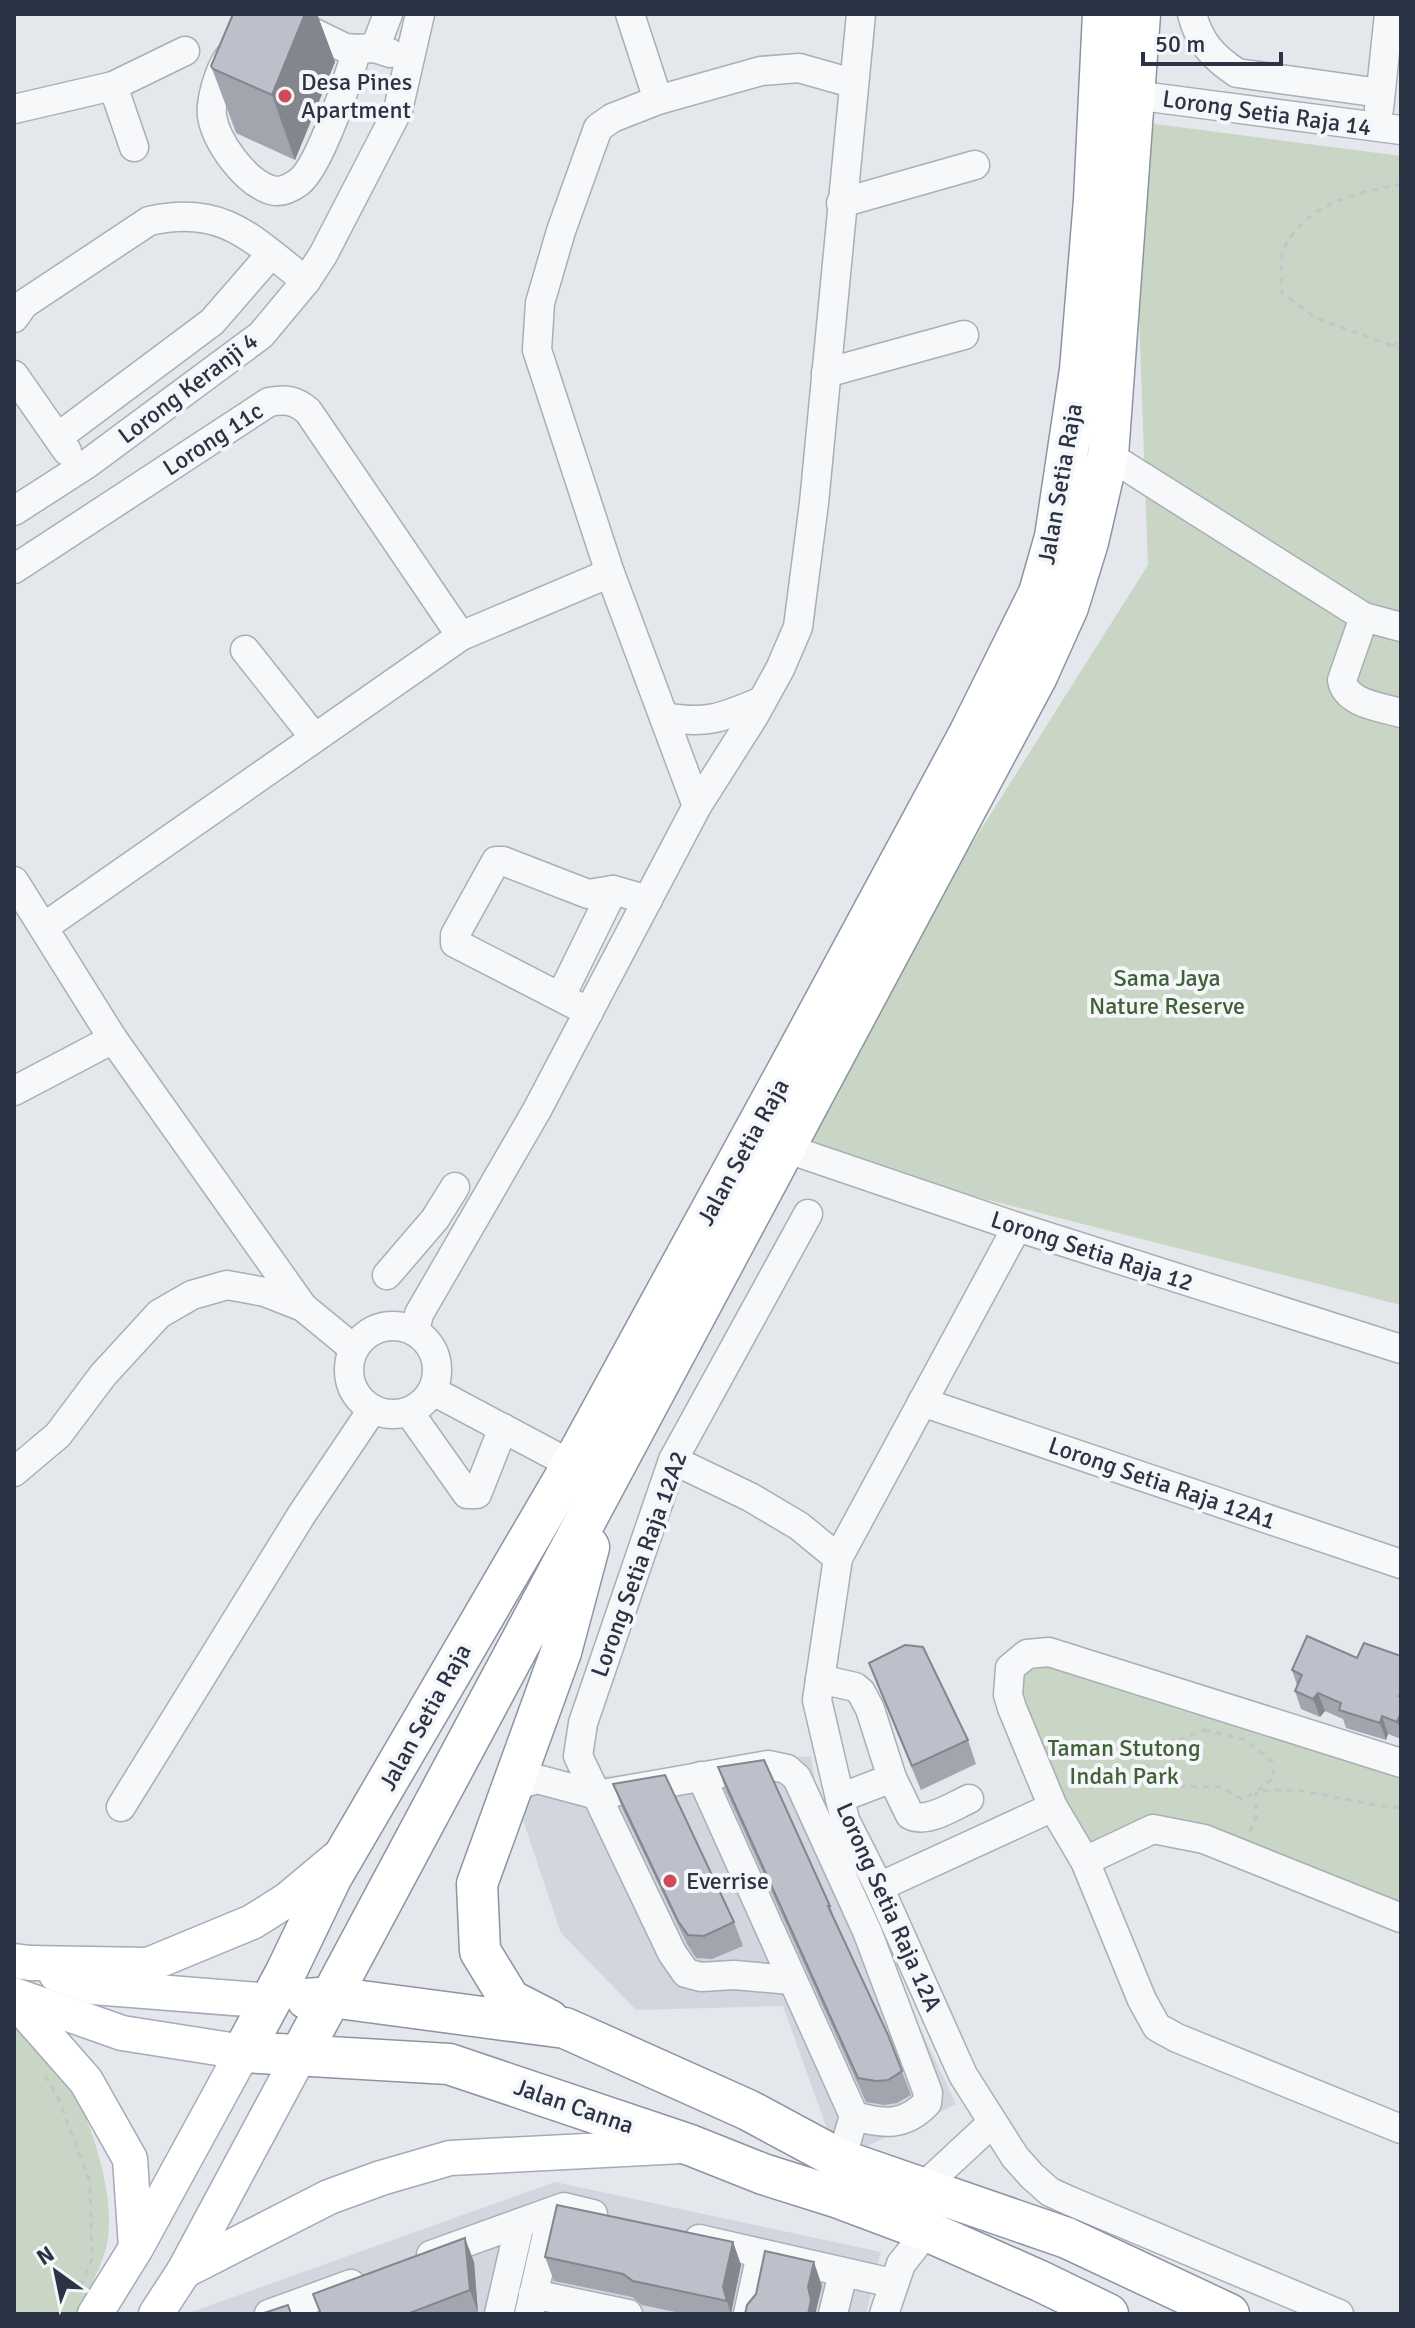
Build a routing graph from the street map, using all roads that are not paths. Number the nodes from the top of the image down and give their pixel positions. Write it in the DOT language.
graph roads {
  1 [pos="388,14"];
  2 [pos="420,14"];
  3 [pos="630,14"];
  4 [pos="861,14"];
  5 [pos="1103,14"];
  6 [pos="1140,14"];
  7 [pos="1192,14"];
  8 [pos="1389,14"];
  9 [pos="289,16"];
  10 [pos="366,49"];
  11 [pos="185,51"];
  12 [pos="410,58"];
  13 [pos="852,83"];
  14 [pos="113,86"];
  15 [pos="1380,93"];
  16 [pos="1134,95"];
  17 [pos="658,100"];
  18 [pos="14,109"];
  19 [pos="1390,129"];
  20 [pos="134,147"];
  21 [pos="975,165"];
  22 [pos="1094,200"];
  23 [pos="841,203"];
  24 [pos="271,254"];
  25 [pos="306,281"];
  26 [pos="14,318"];
  27 [pos="964,335"];
  28 [pos="826,373"];
  29 [pos="14,375"];
  30 [pos="58,437"];
  31 [pos="1108,455"];
  32 [pos="79,469"];
  33 [pos="14,511"];
  34 [pos="1055,537"];
  35 [pos="14,569"];
  36 [pos="610,573"];
  37 [pos="1364,617"];
  38 [pos="1401,627"];
  39 [pos="461,636"];
  40 [pos="245,650"];
  41 [pos="762,701"];
  42 [pos="1401,713"];
  43 [pos="664,717"];
  44 [pos="314,737"];
  45 [pos="697,806"];
  46 [pos="14,881"];
  47 [pos="613,890"];
  48 [pos="648,900"];
  49 [pos="44,927"];
  50 [pos="561,996"];
  51 [pos="589,1012"];
  52 [pos="113,1039"];
  53 [pos="14,1091"];
  54 [pos="785,1148"];
  55 [pos="455,1187"];
  56 [pos="808,1214"];
  57 [pos="435,1219"];
  58 [pos="1017,1227"];
  59 [pos="464,1237"];
  60 [pos="387,1275"];
  61 [pos="303,1307"];
  62 [pos="415,1331"];
  63 [pos="354,1349"];
  64 [pos="1401,1349"];
  65 [pos="433,1391"];
  66 [pos="922,1402"];
  67 [pos="372,1410"];
  68 [pos="409,1412"];
  69 [pos="503,1428"];
  70 [pos="673,1460"];
  71 [pos="14,1472"];
  72 [pos="589,1473"];
  73 [pos="838,1558"];
  74 [pos="1401,1564"];
  75 [pos="820,1679"];
  76 [pos="1401,1763"];
  77 [pos="701,1776"];
  78 [pos="892,1778"];
  79 [pos="512,1787"];
  80 [pos="597,1795"];
  81 [pos="840,1798"];
  82 [pos="969,1799"];
  83 [pos="121,1807"];
  84 [pos="1053,1807"];
  85 [pos="348,1848"];
  86 [pos="1085,1861"];
  87 [pos="879,1887"];
  88 [pos="1401,1918"];
  89 [pos="893,1919"];
  90 [pos="867,1931"];
  91 [pos="22,1962"];
  92 [pos="791,1980"];
  93 [pos="14,1997"];
  94 [pos="331,1997"];
  95 [pos="271,2001"];
  96 [pos="565,2028"];
  97 [pos="243,2052"];
  98 [pos="300,2055"];
  99 [pos="854,2116"];
  100 [pos="992,2123"];
  101 [pos="1401,2129"];
  102 [pos="690,2145"];
  103 [pos="841,2160"];
  104 [pos="923,2187"];
  105 [pos="552,2212"];
  106 [pos="625,2222"];
  107 [pos="520,2223"];
  108 [pos="927,2231"];
  109 [pos="670,2232"];
  110 [pos="136,2248"];
  111 [pos="761,2254"];
  112 [pos="402,2266"];
  113 [pos="184,2271"];
  114 [pos="843,2273"];
  115 [pos="372,2277"];
  116 [pos="892,2283"];
  117 [pos="88,2300"];
  118 [pos="531,2304"];
  119 [pos="156,2314"];
  120 [pos="269,2314"];
  121 [pos="499,2314"];
  122 [pos="628,2314"];
  123 [pos="748,2314"];
  124 [pos="833,2314"];
  125 [pos="884,2314"];
  126 [pos="1108,2314"];
  127 [pos="1229,2314"];
  128 [pos="1339,2314"];
  1 -- 10 [label="street"];
  2 -- 12 [label="street, Lorong Keranji 4"];
  3 -- 17 [label="street"];
  4 -- 13 [label="street"];
  5 -- 22 [label="highway, Jalan Setia Raja"];
  6 -- 16 [label="highway, Jalan Setia Raja"];
  7 -- 15 [label="street"];
  8 -- 15 [label="street"];
  9 -- 10 [label="street"];
  9 -- 10 [label="street"];
  10 -- 12 [label="street"];
  11 -- 14 [label="street"];
  12 -- 25 [label="street, Lorong Keranji 4"];
  13 -- 17 [label="street"];
  13 -- 23 [label="street"];
  14 -- 18 [label="street"];
  14 -- 20 [label="street"];
  15 -- 19 [label="street"];
  16 -- 19 [label="street, Lorong Setia Raja 14"];
  16 -- 22 [label="highway"];
  16 -- 31 [label="highway, Jalan Setia Raja"];
  17 -- 36 [label="street"];
  21 -- 23 [label="street"];
  22 -- 34 [label="highway, Jalan Setia Raja"];
  23 -- 28 [label="street"];
  24 -- 25 [label="street"];
  24 -- 26 [label="street"];
  24 -- 30 [label="street"];
  25 -- 32 [label="street, Lorong Keranji 4"];
  27 -- 28 [label="street"];
  28 -- 41 [label="street"];
  29 -- 30 [label="street"];
  30 -- 32 [label="street"];
  31 -- 34 [label="highway"];
  31 -- 37 [label="street"];
  31 -- 54 [label="highway, Jalan Setia Raja"];
  32 -- 33 [label="street, Lorong Keranji 4"];
  34 -- 72 [label="highway, Jalan Setia Raja"];
  35 -- 39 [label="street, Lorong 11c"];
  36 -- 39 [label="street"];
  36 -- 43 [label="street"];
  37 -- 38 [label="street"];
  37 -- 42 [label="street"];
  39 -- 44 [label="street"];
  40 -- 44 [label="street"];
  41 -- 43 [label="street"];
  41 -- 45 [label="street"];
  43 -- 45 [label="street"];
  44 -- 49 [label="street"];
  45 -- 48 [label="street"];
  46 -- 49 [label="street"];
  47 -- 48 [label="street"];
  47 -- 50 [label="street"];
  47 -- 50 [label="street"];
  48 -- 51 [label="street"];
  49 -- 52 [label="street"];
  50 -- 51 [label="street"];
  51 -- 59 [label="street"];
  52 -- 53 [label="street"];
  52 -- 61 [label="street"];
  54 -- 58 [label="street, Lorong Setia Raja 12"];
  54 -- 72 [label="highway, Jalan Setia Raja"];
  55 -- 57 [label="street"];
  56 -- 70 [label="street, Lorong Setia Raja 12A2"];
  57 -- 59 [label="street"];
  57 -- 60 [label="street"];
  58 -- 64 [label="street, Lorong Setia Raja 12"];
  58 -- 66 [label="street, Lorong Setia Raja 12A"];
  59 -- 62 [label="street"];
  61 -- 63 [label="street"];
  61 -- 71 [label="street"];
  62 -- 63 [label="street"];
  62 -- 65 [label="street"];
  63 -- 67 [label="street"];
  65 -- 68 [label="street"];
  65 -- 69 [label="street"];
  66 -- 73 [label="street, Lorong Setia Raja 12A"];
  66 -- 74 [label="street, Lorong Setia Raja 12A1"];
  67 -- 68 [label="street"];
  67 -- 83 [label="street"];
  68 -- 69 [label="street"];
  69 -- 72 [label="street"];
  70 -- 73 [label="street"];
  70 -- 80 [label="street, Lorong Setia Raja 12A2"];
  72 -- 79 [label="highway"];
  72 -- 85 [label="highway, Jalan Setia Raja"];
  72 -- 94 [label="highway, Jalan Setia Raja"];
  73 -- 75 [label="street, Lorong Setia Raja 12A"];
  75 -- 78 [label="street"];
  75 -- 81 [label="street, Lorong Setia Raja 12A"];
  76 -- 84 [label="street"];
  77 -- 80 [label="street"];
  77 -- 90 [label="street"];
  77 -- 92 [label="street"];
  78 -- 81 [label="street"];
  78 -- 82 [label="street"];
  79 -- 80 [label="street"];
  79 -- 96 [label="highway"];
  80 -- 92 [label="street, Lorong Setia Raja 12A2"];
  81 -- 87 [label="street, Lorong Setia Raja 12A"];
  84 -- 86 [label="street"];
  84 -- 87 [label="street"];
  85 -- 91 [label="main road"];
  85 -- 95 [label="highway, Jalan Setia Raja"];
  86 -- 88 [label="street"];
  86 -- 101 [label="street"];
  87 -- 89 [label="street, Lorong Setia Raja 12A"];
  89 -- 90 [label="street"];
  89 -- 100 [label="street, Lorong Setia Raja 12A"];
  90 -- 99 [label="street"];
  91 -- 95 [label="main road"];
  92 -- 99 [label="street"];
  93 -- 97 [label="main road, Jalan Canna"];
  93 -- 110 [label="main road"];
  94 -- 95 [label="highway"];
  94 -- 96 [label="highway"];
  94 -- 98 [label="highway, Jalan Setia Raja"];
  95 -- 97 [label="highway, Jalan Setia Raja"];
  96 -- 103 [label="highway"];
  97 -- 98 [label="highway, Jalan Canna"];
  97 -- 110 [label="main road"];
  98 -- 102 [label="highway, Jalan Canna"];
  98 -- 113 [label="main road"];
  99 -- 103 [label="street"];
  100 -- 104 [label="street"];
  100 -- 128 [label="street, Lorong Setia Raja 12A"];
  102 -- 108 [label="highway, Jalan Canna"];
  102 -- 113 [label="main road"];
  103 -- 104 [label="highway"];
  104 -- 127 [label="highway"];
  105 -- 106 [label="street"];
  105 -- 107 [label="street"];
  105 -- 118 [label="street"];
  107 -- 112 [label="street"];
  107 -- 121 [label="street"];
  108 -- 116 [label="street"];
  108 -- 126 [label="highway, Jalan Canna"];
  109 -- 111 [label="street"];
  110 -- 117 [label="main road"];
  111 -- 114 [label="street"];
  111 -- 123 [label="street"];
  113 -- 119 [label="main road"];
  114 -- 116 [label="street"];
  114 -- 124 [label="street"];
  115 -- 120 [label="street"];
  116 -- 125 [label="street"];
  118 -- 122 [label="street"];
}
